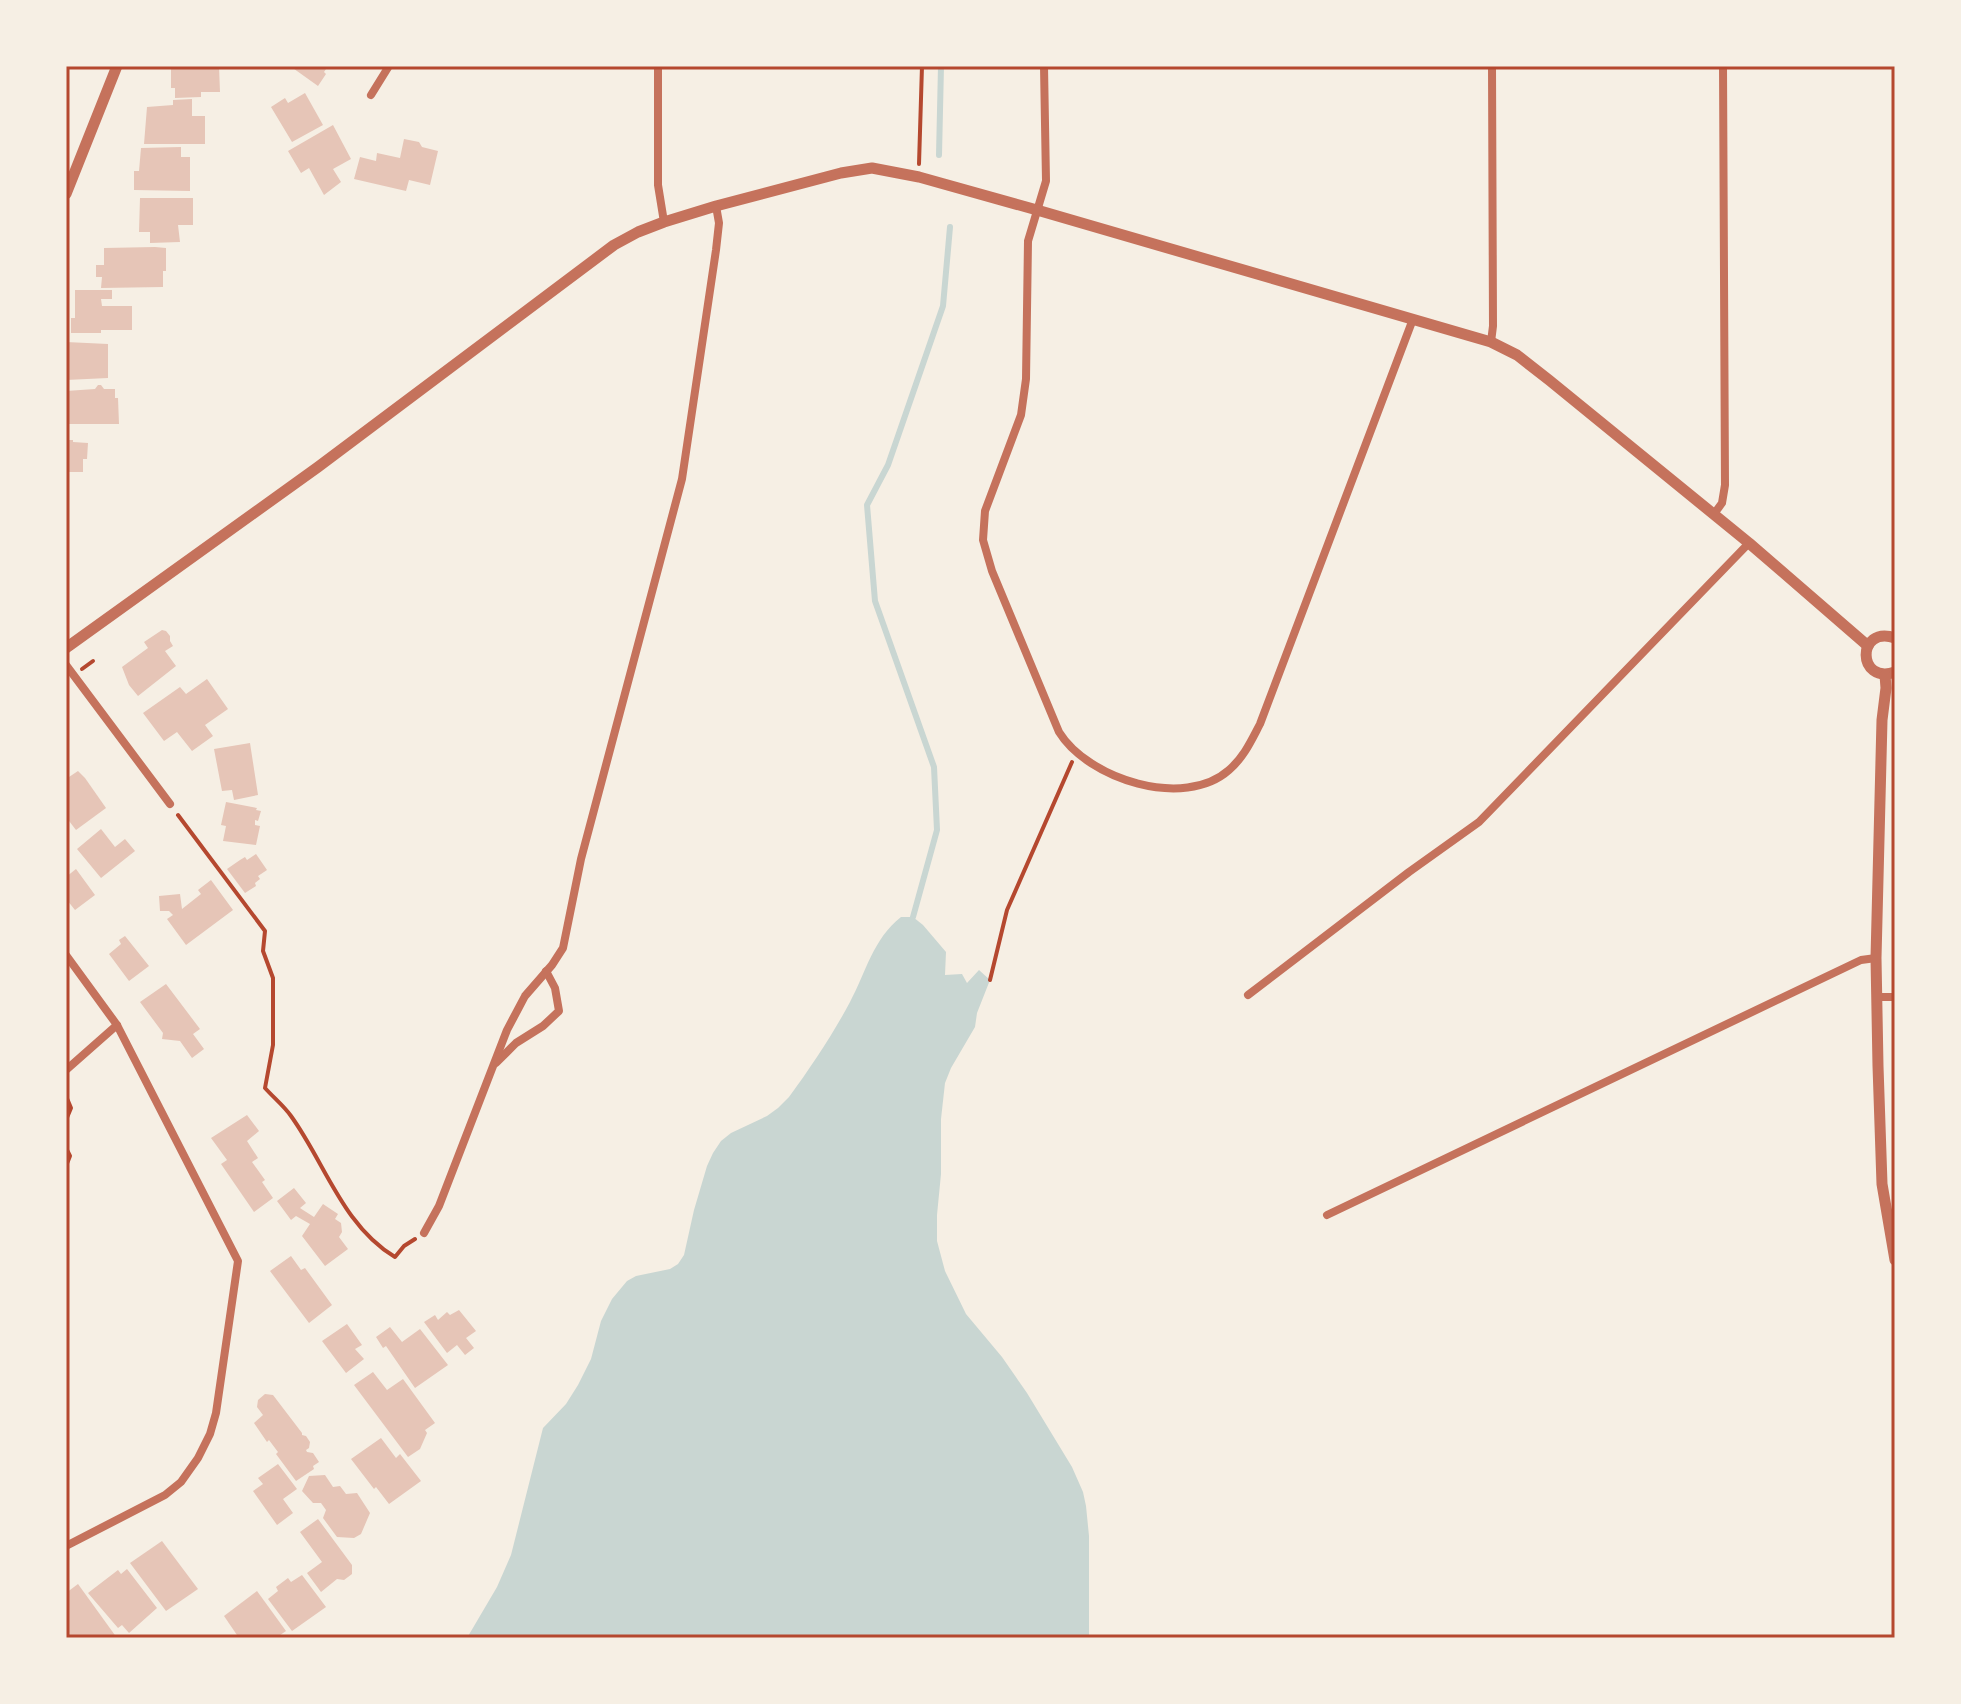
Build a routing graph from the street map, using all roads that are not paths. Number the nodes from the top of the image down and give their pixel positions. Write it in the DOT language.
graph roads {
  1 [pos="117,66"];
  2 [pos="389,66"];
  3 [pos="658,66"];
  4 [pos="1044,66"];
  5 [pos="1492,66"];
  6 [pos="1723,66"];
  7 [pos="371,95"];
  8 [pos="66,194"];
  9 [pos="716,206"];
  10 [pos="1037,210"];
  11 [pos="664,222"];
  12 [pos="1413,319"];
  13 [pos="1491,342"];
  14 [pos="1714,514"];
  15 [pos="1749,543"];
  16 [pos="1895,638"];
  17 [pos="1868,646"];
  18 [pos="66,648"];
  19 [pos="66,665"];
  20 [pos="1890,673"];
  21 [pos="170,804"];
  22 [pos="66,955"];
  23 [pos="1876,958"];
  24 [pos="546,971"];
  25 [pos="1248,995"];
  26 [pos="1877,997"];
  27 [pos="1895,997"];
  28 [pos="117,1025"];
  29 [pos="493,1066"];
  30 [pos="66,1070"];
  31 [pos="1327,1215"];
  32 [pos="424,1233"];
  33 [pos="1895,1260"];
  34 [pos="66,1546"];
  1 -- 8 [label="street"];
  2 -- 7 [label="street"];
  3 -- 11 [label="street"];
  4 -- 10 [label="street"];
  5 -- 13 [label="street"];
  6 -- 14 [label="street"];
  9 -- 10 [label="street"];
  9 -- 11 [label="street"];
  9 -- 24 [label="street"];
  10 -- 12 [label="street"];
  10 -- 12 [label="street"];
  11 -- 18 [label="street"];
  12 -- 13 [label="street"];
  13 -- 14 [label="street"];
  14 -- 15 [label="street"];
  15 -- 17 [label="street"];
  15 -- 25 [label="street"];
  16 -- 17 [label="street"];
  17 -- 20 [label="street"];
  19 -- 21 [label="street"];
  20 -- 23 [label="street"];
  22 -- 28 [label="street"];
  23 -- 26 [label="street"];
  23 -- 31 [label="street"];
  24 -- 29 [label="street"];
  24 -- 29 [label="street"];
  26 -- 27 [label="street"];
  26 -- 33 [label="street"];
  28 -- 30 [label="street"];
  28 -- 34 [label="street"];
  29 -- 32 [label="street"];
}
